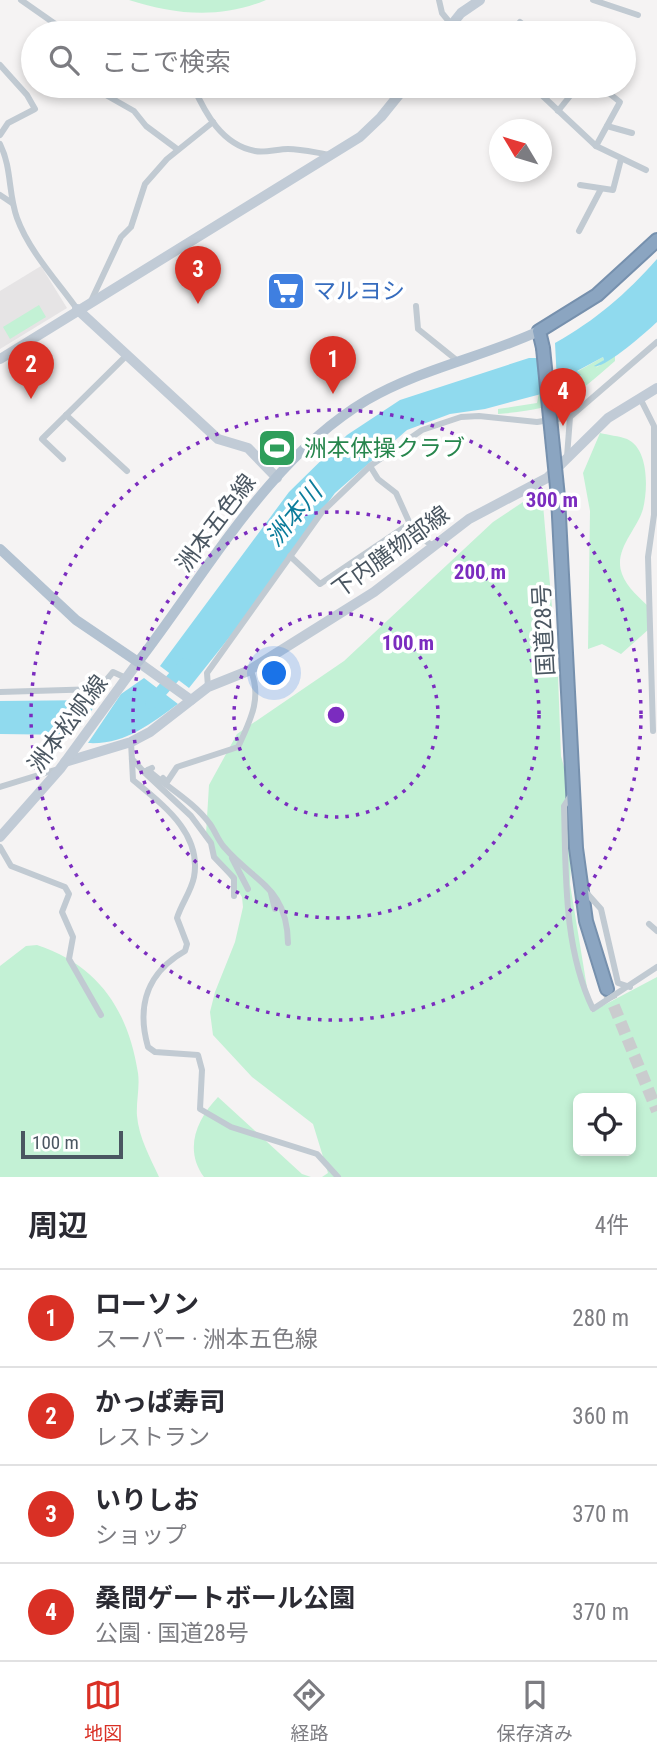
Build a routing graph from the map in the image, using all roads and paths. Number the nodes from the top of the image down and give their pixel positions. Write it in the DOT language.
graph roads {
  1 [pos="21,0"];
  2 [pos="439,0"];
  3 [pos="480,0"];
  4 [pos="593,0"];
  5 [pos="638,15"];
  6 [pos="51,21"];
  7 [pos="445,21"];
  8 [pos="457,21"];
  9 [pos="0,65"];
  10 [pos="21,88"];
  11 [pos="29,98"];
  12 [pos="111,98"];
  13 [pos="200,98"];
  14 [pos="396,98"];
  15 [pos="544,98"];
  16 [pos="568,98"];
  17 [pos="615,98"];
  18 [pos="558,111"];
  19 [pos="213,122"];
  20 [pos="607,126"];
  21 [pos="632,134"];
  22 [pos="0,135"];
  23 [pos="0,144"];
  24 [pos="596,146"];
  25 [pos="177,149"];
  26 [pos="333,155"];
  27 [pos="621,159"];
  28 [pos="646,170"];
  29 [pos="580,185"];
  30 [pos="601,189"];
  31 [pos="0,195"];
  32 [pos="12,203"];
  33 [pos="579,231"];
  34 [pos="657,240"];
  35 [pos="91,301"];
  36 [pos="416,306"];
  37 [pos="77,309"];
  38 [pos="539,331"];
  39 [pos="657,342"];
  40 [pos="127,355"];
  41 [pos="0,359"];
  42 [pos="459,362"];
  43 [pos="657,388"];
  44 [pos="640,398"];
  45 [pos="66,415"];
  46 [pos="570,417"];
  47 [pos="567,457"];
  48 [pos="63,459"];
  49 [pos="656,465"];
  50 [pos="370,466"];
  51 [pos="127,471"];
  52 [pos="277,478"];
  53 [pos="655,515"];
  54 [pos="409,524"];
  55 [pos="434,546"];
  56 [pos="0,549"];
  57 [pos="290,556"];
  58 [pos="143,666"];
  59 [pos="250,669"];
  60 [pos="126,678"];
  61 [pos="208,687"];
  62 [pos="0,692"];
  63 [pos="189,699"];
  64 [pos="653,732"];
  65 [pos="131,742"];
  66 [pos="132,759"];
  67 [pos="62,765"];
  68 [pos="146,771"];
  69 [pos="0,787"];
  70 [pos="573,793"];
  71 [pos="0,837"];
  72 [pos="0,847"];
  73 [pos="224,848"];
  74 [pos="581,887"];
  75 [pos="270,888"];
  76 [pos="248,889"];
  77 [pos="234,896"];
  78 [pos="275,909"];
  79 [pos="649,924"];
  80 [pos="657,931"];
  81 [pos="288,943"];
  82 [pos="657,967"];
  83 [pos="630,987"];
  84 [pos="607,989"];
  85 [pos="101,1015"];
  86 [pos="338,1177"];
  1 -- 6 [label="street"];
  2 -- 7 [label="street"];
  3 -- 8 [label="street"];
  4 -- 5 [label="street"];
  9 -- 10 [label="street"];
  11 -- 22 [label="street"];
  12 -- 25 [label="street"];
  13 -- 19 [label="street"];
  14 -- 26 [label="street"];
  15 -- 18 [label="street"];
  16 -- 18 [label="street"];
  17 -- 20 [label="street"];
  18 -- 24 [label="street"];
  19 -- 25 [label="street"];
  19 -- 26 [label="street"];
  20 -- 21 [label="street"];
  20 -- 24 [label="street"];
  23 -- 32 [label="street"];
  24 -- 27 [label="street"];
  25 -- 35 [label="street"];
  26 -- 35 [label="street"];
  27 -- 28 [label="street"];
  27 -- 30 [label="street"];
  29 -- 30 [label="street"];
  30 -- 33 [label="street"];
  31 -- 32 [label="street"];
  32 -- 37 [label="street"];
  34 -- 38 [label="highway"];
  35 -- 37 [label="street"];
  36 -- 42 [label="street"];
  37 -- 40 [label="street"];
  37 -- 41 [label="street"];
  38 -- 42 [label="main road, 洲本五色線"];
  38 -- 70 [label="highway, 国道28号, bridge"];
  39 -- 46 [label="street"];
  40 -- 45 [label="street"];
  40 -- 52 [label="street"];
  42 -- 52 [label="main road, 洲本五色線"];
  43 -- 44 [label="street, 下内膳物部線"];
  44 -- 47 [label="street, 下内膳物部線"];
  44 -- 49 [label="street"];
  45 -- 48 [label="street"];
  45 -- 51 [label="street"];
  46 -- 47 [label="street"];
  46 -- 50 [label="street"];
  47 -- 55 [label="street, 下内膳物部線"];
  49 -- 53 [label="street"];
  50 -- 54 [label="street"];
  50 -- 57 [label="street"];
  52 -- 58 [label="main road, 洲本五色線"];
  53 -- 64 [label="street"];
  54 -- 55 [label="street"];
  54 -- 57 [label="street"];
  55 -- 59 [label="street, 下内膳物部線"];
  56 -- 58 [label="main road"];
  57 -- 61 [label="street"];
  58 -- 60 [label="street, 洲本松帆線"];
  58 -- 63 [label="street"];
  59 -- 61 [label="street, 下内膳物部線"];
  59 -- 68 [label="street"];
  60 -- 62 [label="street"];
  60 -- 67 [label="street, 洲本松帆線"];
  61 -- 63 [label="street, 下内膳物部線"];
  63 -- 65 [label="street, 下内膳物部線"];
  65 -- 66 [label="street"];
  65 -- 67 [label="street, 下内膳物部線"];
  66 -- 68 [label="street"];
  66 -- 86 [label="street"];
  67 -- 69 [label="street"];
  67 -- 71 [label="street, 洲本松帆線"];
  68 -- 73 [label="street"];
  68 -- 77 [label="street"];
  70 -- 74 [label="highway, 国道28号"];
  70 -- 83 [label="street"];
  72 -- 85 [label="street"];
  73 -- 75 [label="street"];
  73 -- 76 [label="street"];
  74 -- 83 [label="street"];
  74 -- 84 [label="highway, 国道28号"];
  75 -- 78 [label="street"];
  75 -- 81 [label="street"];
  79 -- 80 [label="street"];
  82 -- 83 [label="street"];
}
